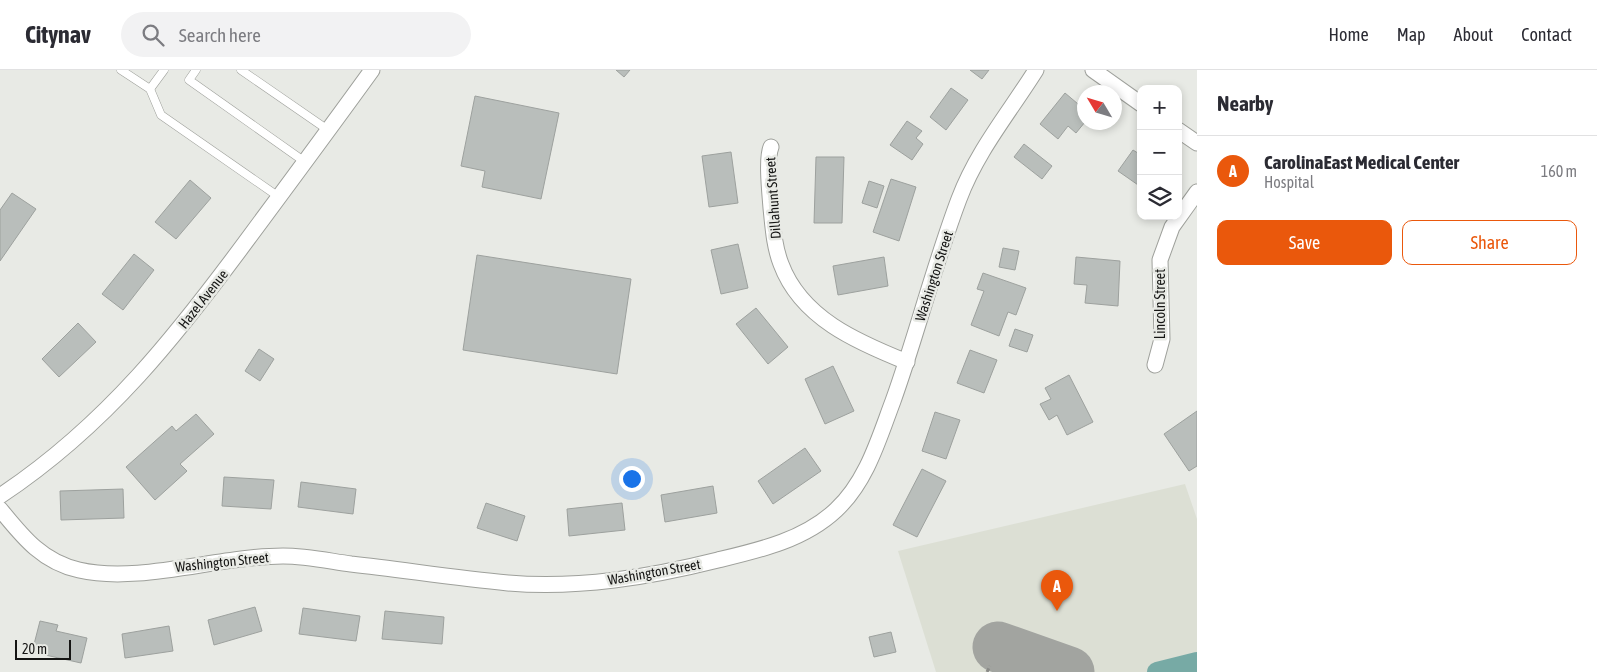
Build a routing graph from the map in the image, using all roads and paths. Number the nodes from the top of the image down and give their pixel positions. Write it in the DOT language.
graph roads {
  1 [pos="121,70"];
  2 [pos="164,70"];
  3 [pos="196,70"];
  4 [pos="241,70"];
  5 [pos="372,70"];
  6 [pos="1036,70"];
  7 [pos="1093,70"];
  8 [pos="150,89"];
  9 [pos="1137,101"];
  10 [pos="328,130"];
  11 [pos="1182,133"];
  12 [pos="1197,143"];
  13 [pos="770,147"];
  14 [pos="305,162"];
  15 [pos="1197,192"];
  16 [pos="279,197"];
  17 [pos="907,362"];
  18 [pos="1155,365"];
  19 [pos="0,496"];
  20 [pos="0,509"];
  21 [pos="990,666"];
  22 [pos="988,672"];
  1 -- 8 [label="lane"];
  2 -- 8 [label="lane"];
  3 -- 14 [label="lane"];
  4 -- 10 [label="lane"];
  5 -- 10 [label="street, Hazel Avenue"];
  6 -- 17 [label="street, Washington Street"];
  7 -- 9 [label="street"];
  8 -- 16 [label="lane"];
  10 -- 14 [label="street, Hazel Avenue"];
  11 -- 12 [label="street"];
  13 -- 17 [label="street, Dillahunt Street"];
  14 -- 16 [label="street, Hazel Avenue"];
  15 -- 18 [label="street, Lincoln Street"];
  16 -- 19 [label="street, Hazel Avenue"];
  17 -- 20 [label="street, Washington Street"];
  21 -- 22 [label="path"];
}
